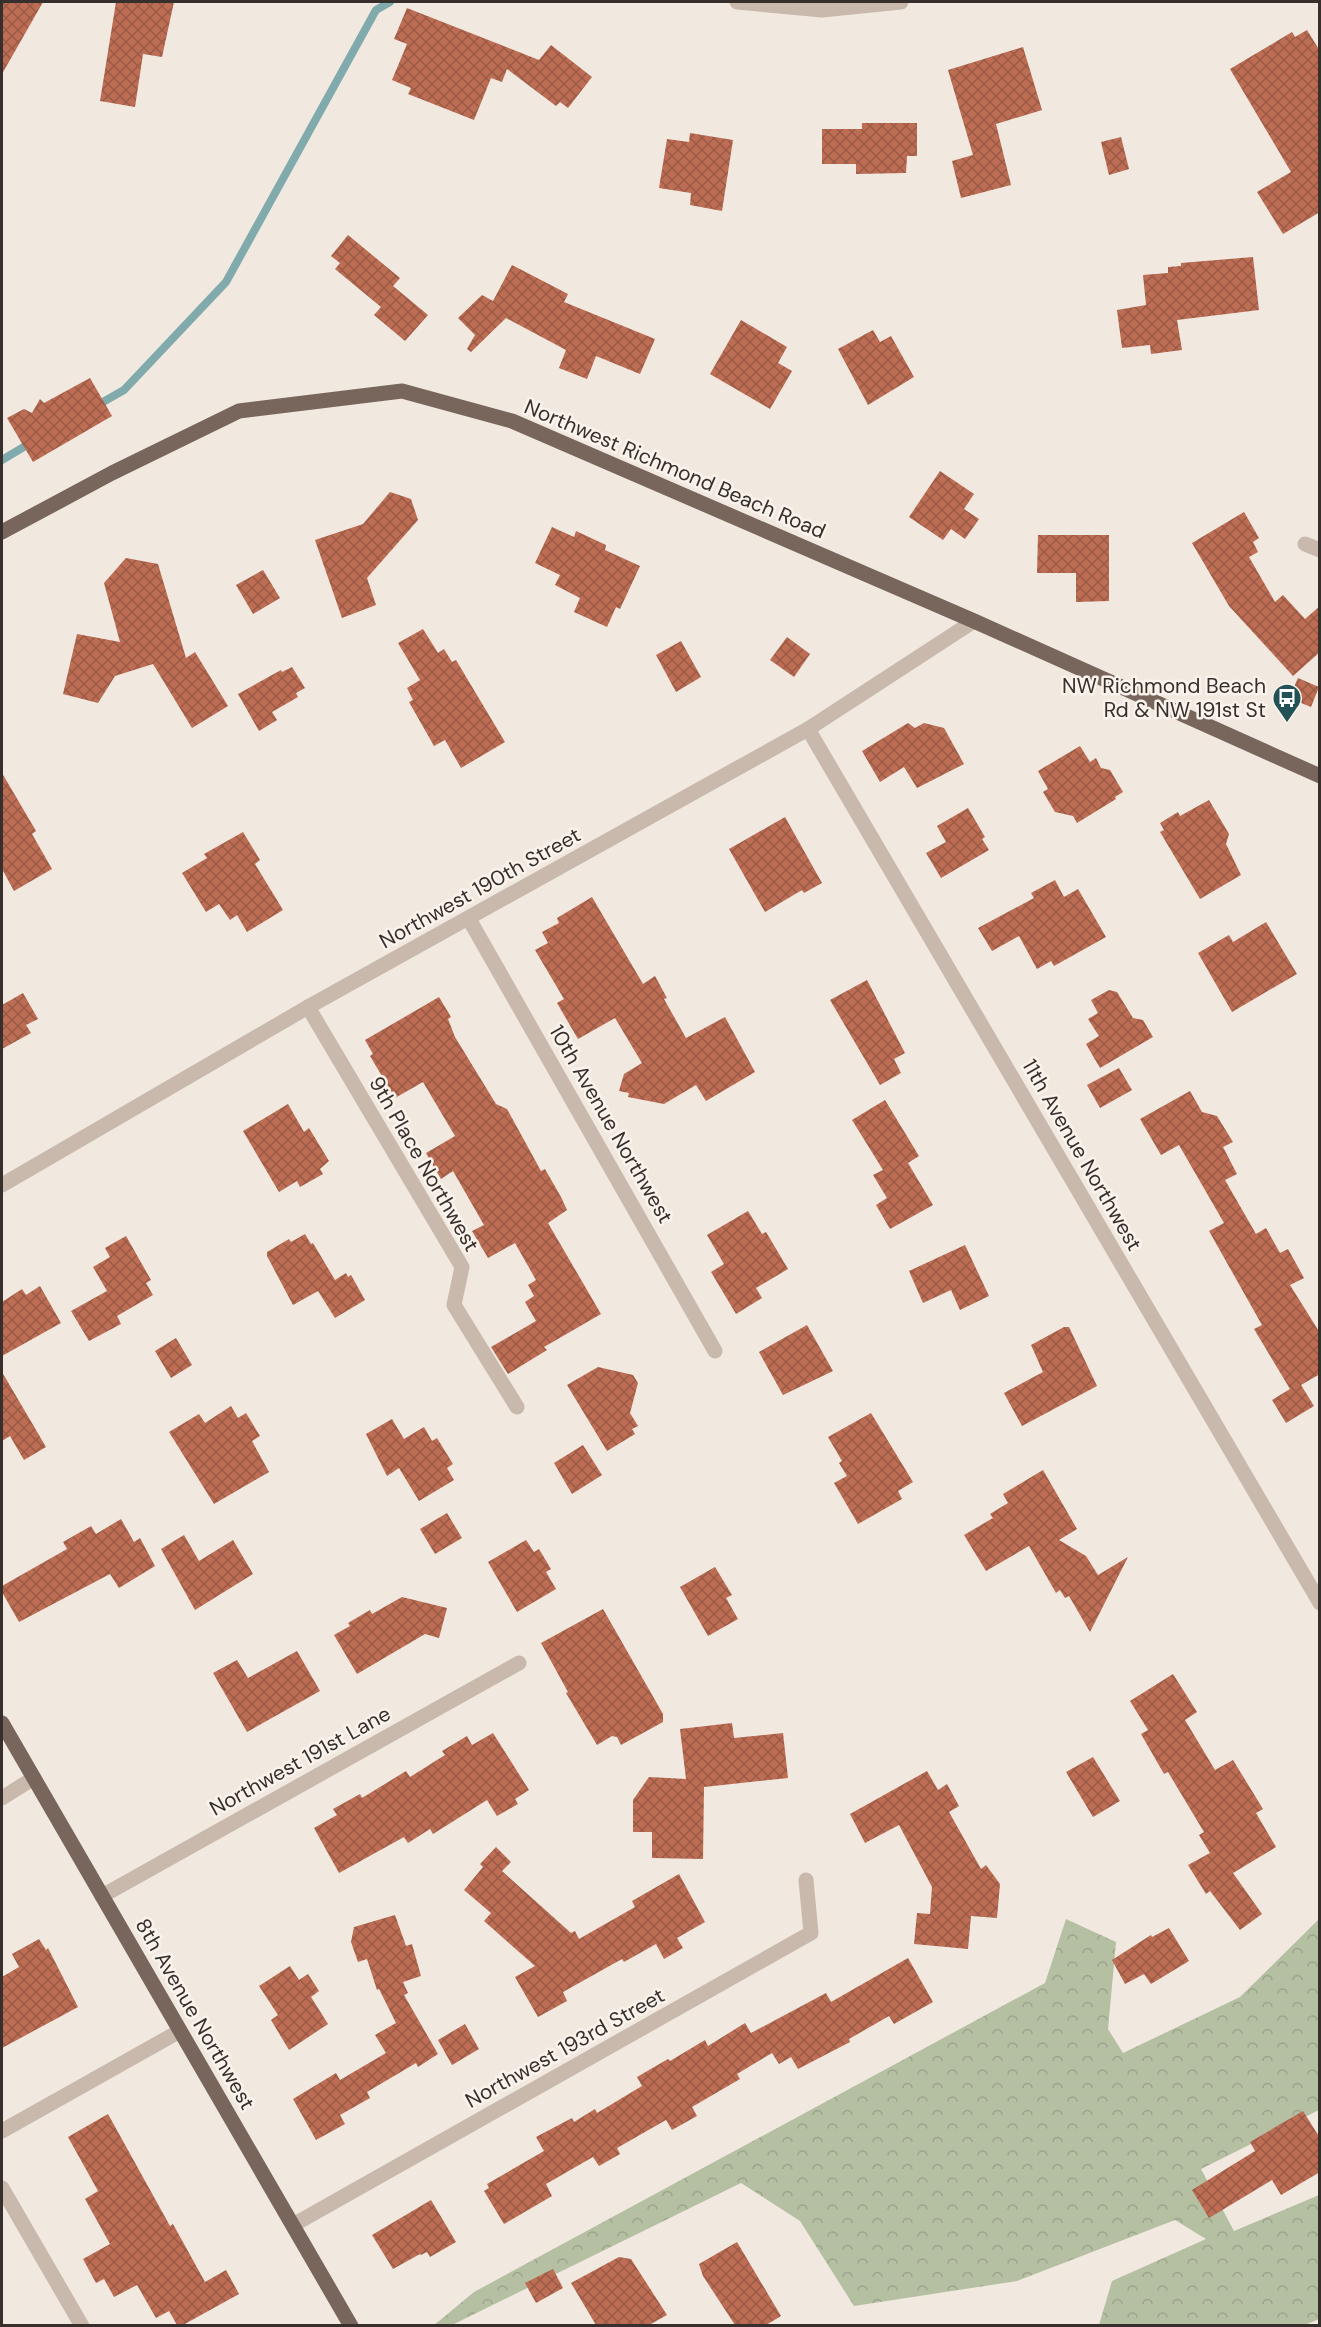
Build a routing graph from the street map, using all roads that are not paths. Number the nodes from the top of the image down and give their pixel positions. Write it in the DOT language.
graph roads {
  1 [pos="737,2"];
  2 [pos="900,2"];
  3 [pos="2,532"];
  4 [pos="974,621"];
  5 [pos="808,729"];
  6 [pos="1320,776"];
  7 [pos="469,919"];
  8 [pos="308,1007"];
  9 [pos="2,1185"];
  10 [pos="715,1351"];
  11 [pos="517,1407"];
  12 [pos="1320,1603"];
  13 [pos="519,1663"];
  14 [pos="2,1723"];
  15 [pos="34,1779"];
  16 [pos="2,1798"];
  17 [pos="806,1880"];
  18 [pos="102,1896"];
  19 [pos="180,2031"];
  20 [pos="2,2131"];
  21 [pos="2,2188"];
  22 [pos="293,2225"];
  23 [pos="82,2325"];
  24 [pos="351,2325"];
  1 -- 2 [label="street"];
  3 -- 4 [label="main road, Northwest Richmond Beach Road"];
  4 -- 5 [label="street, Northwest 190th Street"];
  4 -- 6 [label="main road, Northwest Richmond Beach Road"];
  5 -- 7 [label="street, Northwest 190th Street"];
  5 -- 12 [label="street, 11th Avenue Northwest"];
  7 -- 8 [label="street, Northwest 190th Street"];
  7 -- 10 [label="street, 10th Avenue Northwest"];
  8 -- 9 [label="street, Northwest 190th Street"];
  8 -- 11 [label="street, 9th Place Northwest"];
  13 -- 18 [label="street, Northwest 191st Lane"];
  14 -- 15 [label="main road, 8th Avenue Northwest"];
  15 -- 16 [label="street"];
  15 -- 18 [label="main road, 8th Avenue Northwest"];
  17 -- 22 [label="street, Northwest 193rd Street"];
  18 -- 19 [label="main road, 8th Avenue Northwest"];
  19 -- 20 [label="street"];
  19 -- 22 [label="main road, 8th Avenue Northwest"];
  21 -- 23 [label="street"];
  22 -- 24 [label="main road, 8th Avenue Northwest"];
}
